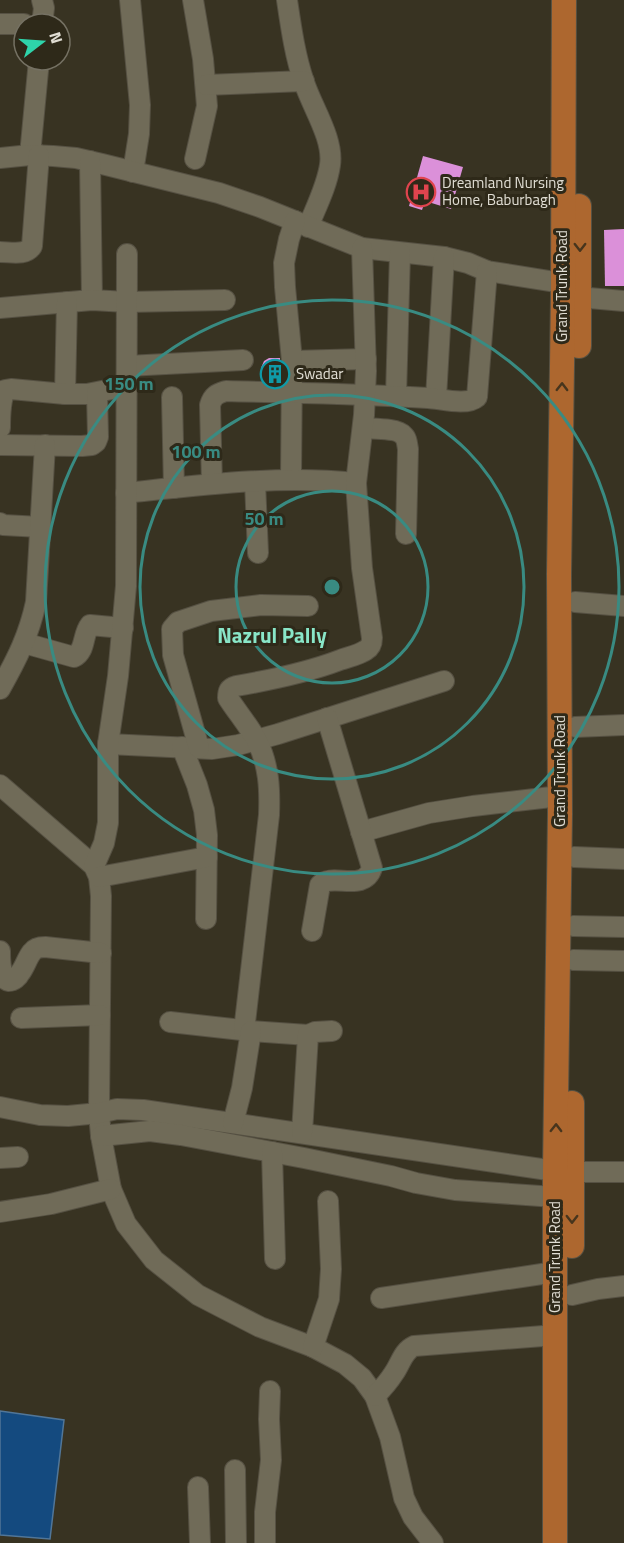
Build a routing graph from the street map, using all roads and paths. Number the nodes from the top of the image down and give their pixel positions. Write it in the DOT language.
graph roads {
  1 [pos="130,0"];
  2 [pos="193,0"];
  3 [pos="287,0"];
  4 [pos="564,0"];
  5 [pos="579,0"];
  6 [pos="38,72"];
  7 [pos="304,81"];
  8 [pos="206,85"];
  9 [pos="35,155"];
  10 [pos="0,158"];
  11 [pos="195,159"];
  12 [pos="90,162"];
  13 [pos="133,172"];
  14 [pos="302,224"];
  15 [pos="362,248"];
  16 [pos="0,252"];
  17 [pos="400,253"];
  18 [pos="127,254"];
  19 [pos="444,257"];
  20 [pos="487,271"];
  21 [pos="568,292"];
  22 [pos="92,300"];
  23 [pos="225,300"];
  24 [pos="127,302"];
  25 [pos="624,302"];
  26 [pos="67,303"];
  27 [pos="0,308"];
  28 [pos="366,358"];
  29 [pos="243,360"];
  30 [pos="292,361"];
  31 [pos="127,366"];
  32 [pos="127,386"];
  33 [pos="3,390"];
  34 [pos="97,393"];
  35 [pos="293,393"];
  36 [pos="66,394"];
  37 [pos="365,394"];
  38 [pos="396,396"];
  39 [pos="172,397"];
  40 [pos="436,398"];
  41 [pos="0,428"];
  42 [pos="363,428"];
  43 [pos="0,445"];
  44 [pos="45,445"];
  45 [pos="291,479"];
  46 [pos="255,482"];
  47 [pos="356,483"];
  48 [pos="212,484"];
  49 [pos="174,488"];
  50 [pos="126,493"];
  51 [pos="0,523"];
  52 [pos="40,526"];
  53 [pos="406,534"];
  54 [pos="258,553"];
  55 [pos="575,602"];
  56 [pos="308,606"];
  57 [pos="624,606"];
  58 [pos="123,628"];
  59 [pos="24,643"];
  60 [pos="444,681"];
  61 [pos="0,689"];
  62 [pos="327,718"];
  63 [pos="624,725"];
  64 [pos="575,728"];
  65 [pos="256,741"];
  66 [pos="108,744"];
  67 [pos="191,748"];
  68 [pos="0,785"];
  69 [pos="560,796"];
  70 [pos="361,832"];
  71 [pos="574,857"];
  72 [pos="207,858"];
  73 [pos="624,859"];
  74 [pos="97,872"];
  75 [pos="206,919"];
  76 [pos="573,926"];
  77 [pos="624,927"];
  78 [pos="312,931"];
  79 [pos="0,951"];
  80 [pos="101,953"];
  81 [pos="573,960"];
  82 [pos="624,961"];
  83 [pos="1,975"];
  84 [pos="100,1015"];
  85 [pos="21,1018"];
  86 [pos="170,1022"];
  87 [pos="247,1031"];
  88 [pos="332,1031"];
  89 [pos="308,1035"];
  90 [pos="0,1107"];
  91 [pos="99,1113"];
  92 [pos="233,1123"];
  93 [pos="302,1133"];
  94 [pos="101,1136"];
  95 [pos="272,1152"];
  96 [pos="564,1171"];
  97 [pos="624,1172"];
  98 [pos="111,1189"];
  99 [pos="555,1197"];
  100 [pos="328,1201"];
  101 [pos="0,1212"];
  102 [pos="275,1259"];
  103 [pos="555,1272"];
  104 [pos="624,1286"];
  105 [pos="572,1295"];
  106 [pos="381,1298"];
  107 [pos="556,1335"];
  108 [pos="313,1347"];
  109 [pos="270,1391"];
  110 [pos="375,1396"];
  111 [pos="235,1470"];
  112 [pos="198,1487"];
  113 [pos="200,1543"];
  114 [pos="236,1543"];
  115 [pos="265,1543"];
  116 [pos="433,1543"];
  117 [pos="555,1543"];
  118 [pos="570,1543"];
  1 -- 13 [label="street"];
  2 -- 8 [label="street"];
  3 -- 7 [label="street"];
  4 -- 21 [label="main road, Grand Trunk Road"];
  5 -- 21 [label="main road, Grand Trunk Road, one-way"];
  6 -- 9 [label="street"];
  7 -- 8 [label="street"];
  7 -- 14 [label="street"];
  8 -- 11 [label="street"];
  9 -- 10 [label="street"];
  9 -- 12 [label="street"];
  9 -- 16 [label="street"];
  12 -- 13 [label="street"];
  12 -- 22 [label="street"];
  13 -- 14 [label="street"];
  14 -- 15 [label="street"];
  14 -- 30 [label="street"];
  15 -- 17 [label="street"];
  15 -- 28 [label="street"];
  17 -- 19 [label="street"];
  17 -- 38 [label="street"];
  18 -- 24 [label="street"];
  19 -- 20 [label="street"];
  19 -- 40 [label="street"];
  20 -- 21 [label="street"];
  20 -- 40 [label="street"];
  21 -- 25 [label="street"];
  21 -- 55 [label="main road, Grand Trunk Road"];
  69 -- 21 [label="main road, Grand Trunk Road, one-way"];
  22 -- 24 [label="street"];
  22 -- 26 [label="street"];
  23 -- 24 [label="street"];
  24 -- 31 [label="street"];
  26 -- 27 [label="street"];
  26 -- 36 [label="street"];
  28 -- 30 [label="street"];
  28 -- 37 [label="street"];
  29 -- 31 [label="street"];
  30 -- 35 [label="street"];
  31 -- 32 [label="street"];
  32 -- 34 [label="street"];
  32 -- 50 [label="street"];
  33 -- 36 [label="street"];
  33 -- 41 [label="street"];
  34 -- 36 [label="street"];
  34 -- 44 [label="street"];
  35 -- 37 [label="street"];
  35 -- 45 [label="street"];
  35 -- 48 [label="street"];
  37 -- 38 [label="street"];
  37 -- 42 [label="street"];
  38 -- 40 [label="street"];
  39 -- 49 [label="street"];
  42 -- 47 [label="street"];
  42 -- 53 [label="street"];
  43 -- 44 [label="street"];
  44 -- 52 [label="street"];
  45 -- 46 [label="street"];
  45 -- 47 [label="street"];
  46 -- 48 [label="street"];
  46 -- 54 [label="street"];
  47 -- 65 [label="street"];
  48 -- 49 [label="street"];
  49 -- 50 [label="street"];
  50 -- 58 [label="street"];
  51 -- 52 [label="street"];
  52 -- 59 [label="street"];
  55 -- 57 [label="street"];
  55 -- 64 [label="main road, Grand Trunk Road"];
  56 -- 67 [label="street"];
  58 -- 59 [label="street"];
  58 -- 66 [label="street"];
  59 -- 61 [label="street"];
  60 -- 62 [label="street"];
  62 -- 65 [label="street"];
  62 -- 70 [label="street"];
  63 -- 64 [label="street"];
  64 -- 71 [label="main road, Grand Trunk Road"];
  65 -- 67 [label="street"];
  65 -- 87 [label="street"];
  66 -- 67 [label="street"];
  66 -- 74 [label="street"];
  67 -- 72 [label="street"];
  68 -- 74 [label="street"];
  69 -- 70 [label="street"];
  96 -- 69 [label="main road, Grand Trunk Road, one-way"];
  70 -- 78 [label="street"];
  71 -- 73 [label="street"];
  71 -- 76 [label="main road, Grand Trunk Road"];
  72 -- 74 [label="street"];
  72 -- 75 [label="street"];
  74 -- 80 [label="street"];
  76 -- 77 [label="street"];
  76 -- 81 [label="main road, Grand Trunk Road"];
  79 -- 83 [label="street"];
  80 -- 83 [label="street"];
  80 -- 84 [label="street"];
  81 -- 82 [label="street"];
  81 -- 96 [label="main road, Grand Trunk Road"];
  84 -- 85 [label="street"];
  84 -- 91 [label="street"];
  86 -- 87 [label="street"];
  87 -- 89 [label="street"];
  87 -- 92 [label="street"];
  88 -- 89 [label="street"];
  89 -- 93 [label="street"];
  90 -- 91 [label="street"];
  91 -- 92 [label="street"];
  91 -- 94 [label="street"];
  92 -- 93 [label="street"];
  93 -- 96 [label="street"];
  94 -- 95 [label="street"];
  94 -- 98 [label="street"];
  95 -- 99 [label="street"];
  95 -- 102 [label="street"];
  96 -- 97 [label="street"];
  96 -- 99 [label="main road, Grand Trunk Road"];
  96 -- 105 [label="main road, Grand Trunk Road, one-way"];
  98 -- 101 [label="street"];
  98 -- 108 [label="street"];
  99 -- 103 [label="main road, Grand Trunk Road"];
  100 -- 108 [label="street"];
  103 -- 106 [label="street"];
  103 -- 107 [label="main road, Grand Trunk Road"];
  104 -- 105 [label="street"];
  105 -- 118 [label="main road, Grand Trunk Road"];
  107 -- 110 [label="street"];
  107 -- 117 [label="main road, Grand Trunk Road"];
  108 -- 110 [label="street"];
  109 -- 115 [label="street"];
  110 -- 116 [label="street"];
  111 -- 114 [label="street"];
  112 -- 113 [label="street"];
}
